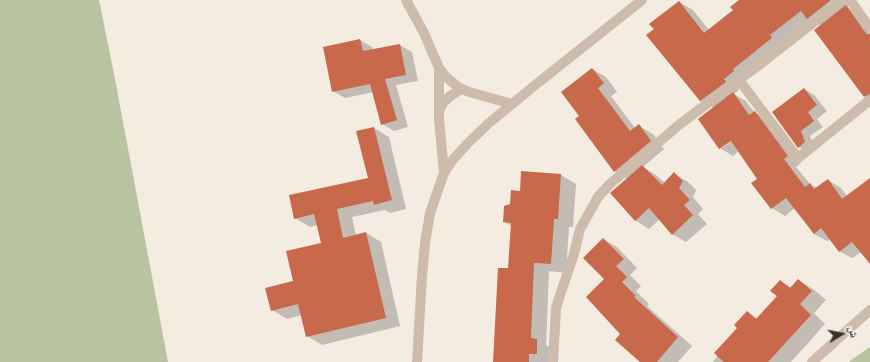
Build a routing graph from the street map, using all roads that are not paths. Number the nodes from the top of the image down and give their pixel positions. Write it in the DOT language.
graph roads {
  1 [pos="406,0"];
  2 [pos="642,0"];
  3 [pos="842,0"];
  4 [pos="850,0"];
  5 [pos="870,28"];
  6 [pos="439,68"];
  7 [pos="739,80"];
  8 [pos="462,89"];
  9 [pos="870,100"];
  10 [pos="512,104"];
  11 [pos="439,111"];
  12 [pos="444,173"];
  13 [pos="870,310"];
  14 [pos="417,362"];
  15 [pos="553,362"];
  16 [pos="812,362"];
  1 -- 6 [label="street"];
  2 -- 10 [label="street"];
  3 -- 7 [label="street"];
  4 -- 5 [label="street"];
  6 -- 8 [label="street"];
  6 -- 11 [label="street"];
  7 -- 9 [label="street"];
  7 -- 15 [label="street"];
  8 -- 10 [label="street"];
  8 -- 11 [label="street"];
  10 -- 12 [label="street"];
  11 -- 12 [label="street"];
  12 -- 14 [label="street"];
  13 -- 16 [label="street"];
}
